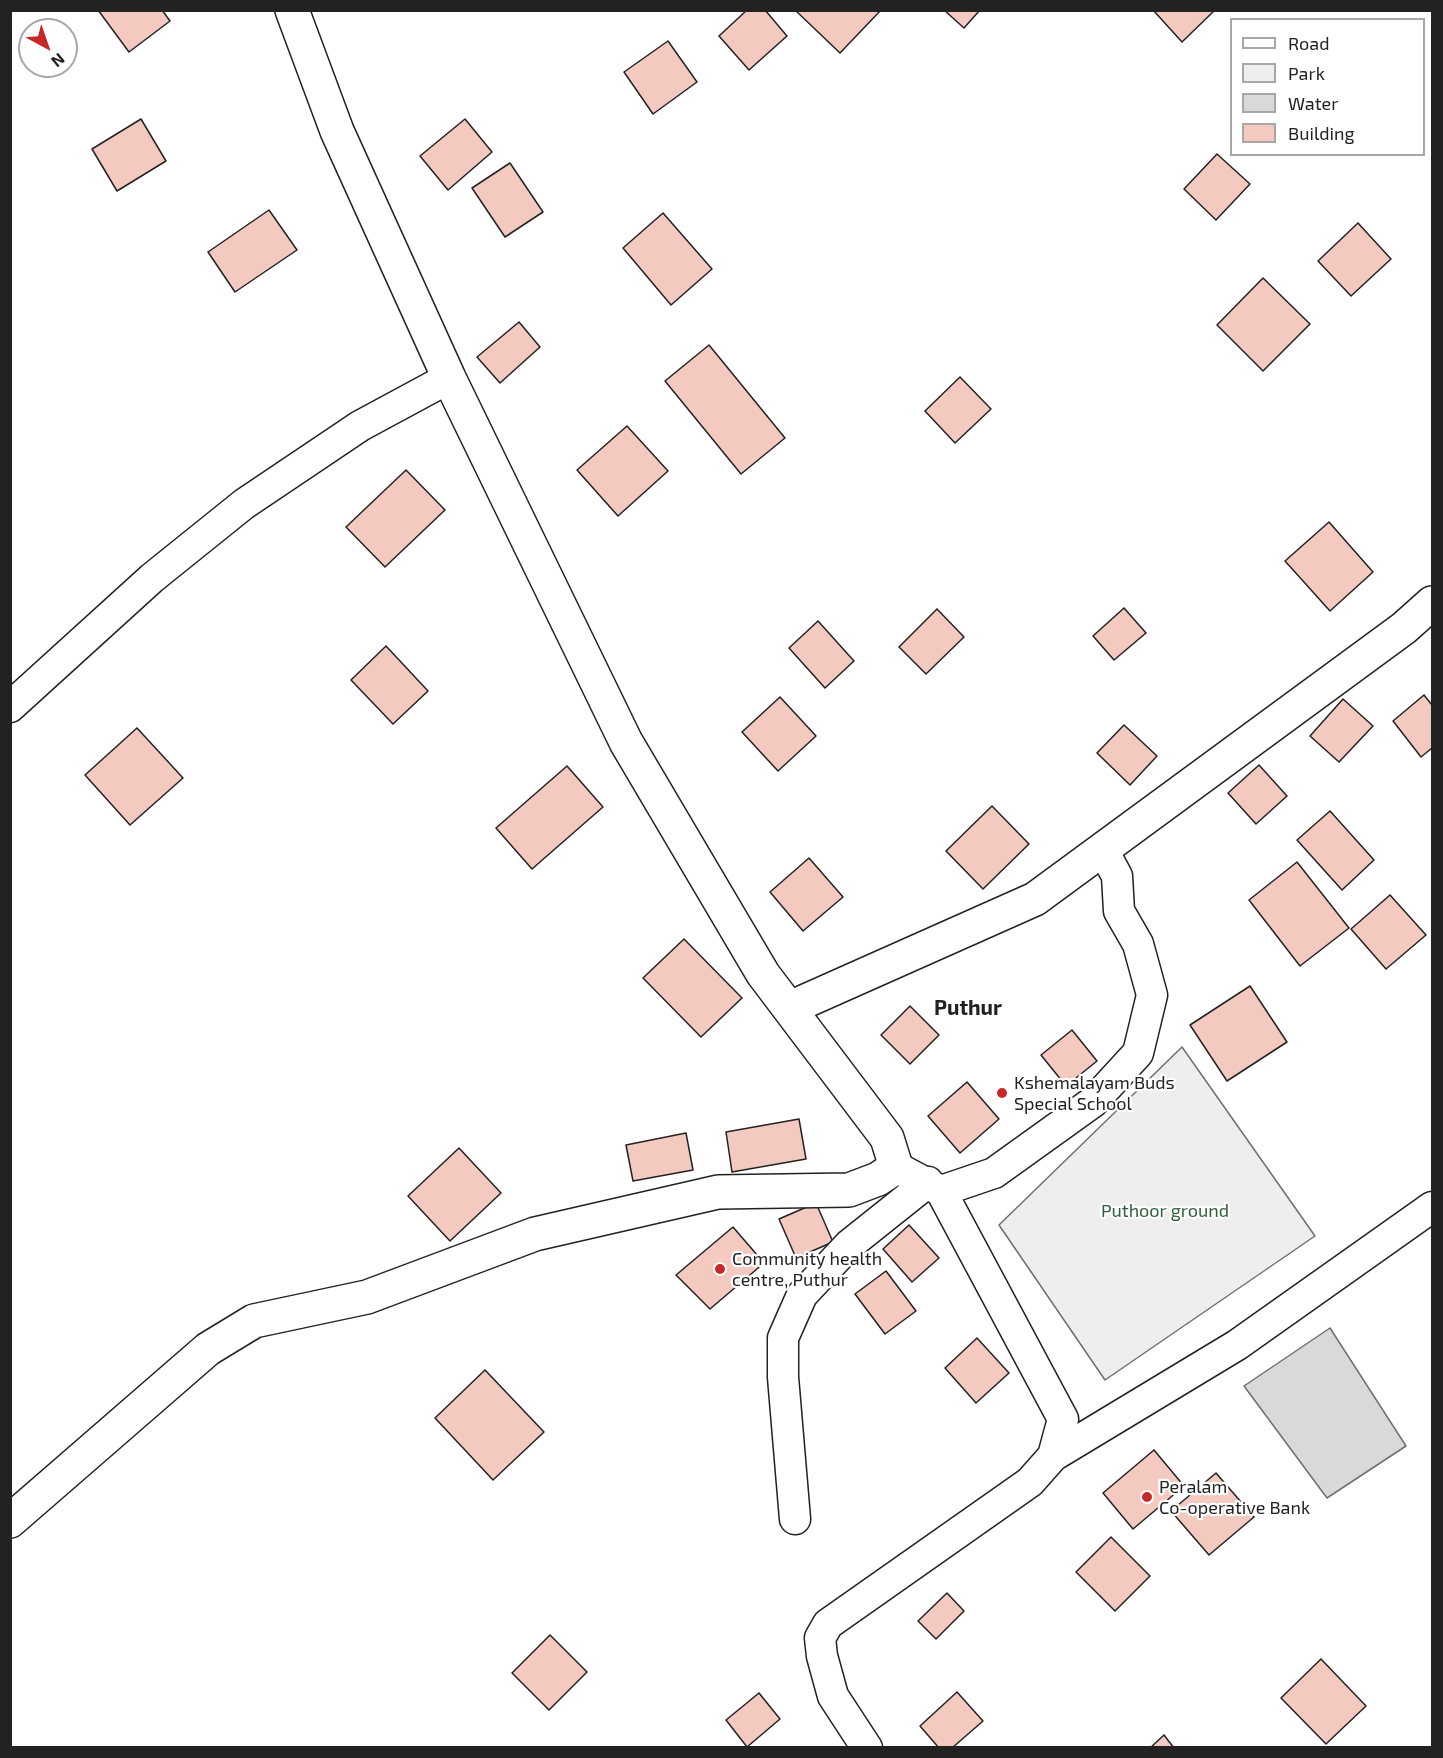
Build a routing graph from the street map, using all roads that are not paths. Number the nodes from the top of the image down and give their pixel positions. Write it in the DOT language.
graph roads {
  1 [pos="292,10"];
  2 [pos="449,378"];
  3 [pos="1432,603"];
  4 [pos="10,707"];
  5 [pos="1103,850"];
  6 [pos="790,1008"];
  7 [pos="896,1167"];
  8 [pos="934,1187"];
  9 [pos="1432,1207"];
  10 [pos="1053,1456"];
  11 [pos="795,1519"];
  12 [pos="10,1521"];
  13 [pos="867,1748"];
  1 -- 2 [label="main road"];
  2 -- 4 [label="street"];
  2 -- 6 [label="main road"];
  3 -- 5 [label="main road"];
  5 -- 6 [label="main road"];
  5 -- 8 [label="street"];
  6 -- 7 [label="main road"];
  7 -- 8 [label="street"];
  7 -- 12 [label="main road"];
  8 -- 10 [label="street"];
  8 -- 11 [label="street"];
  9 -- 10 [label="street"];
  10 -- 13 [label="street"];
}
